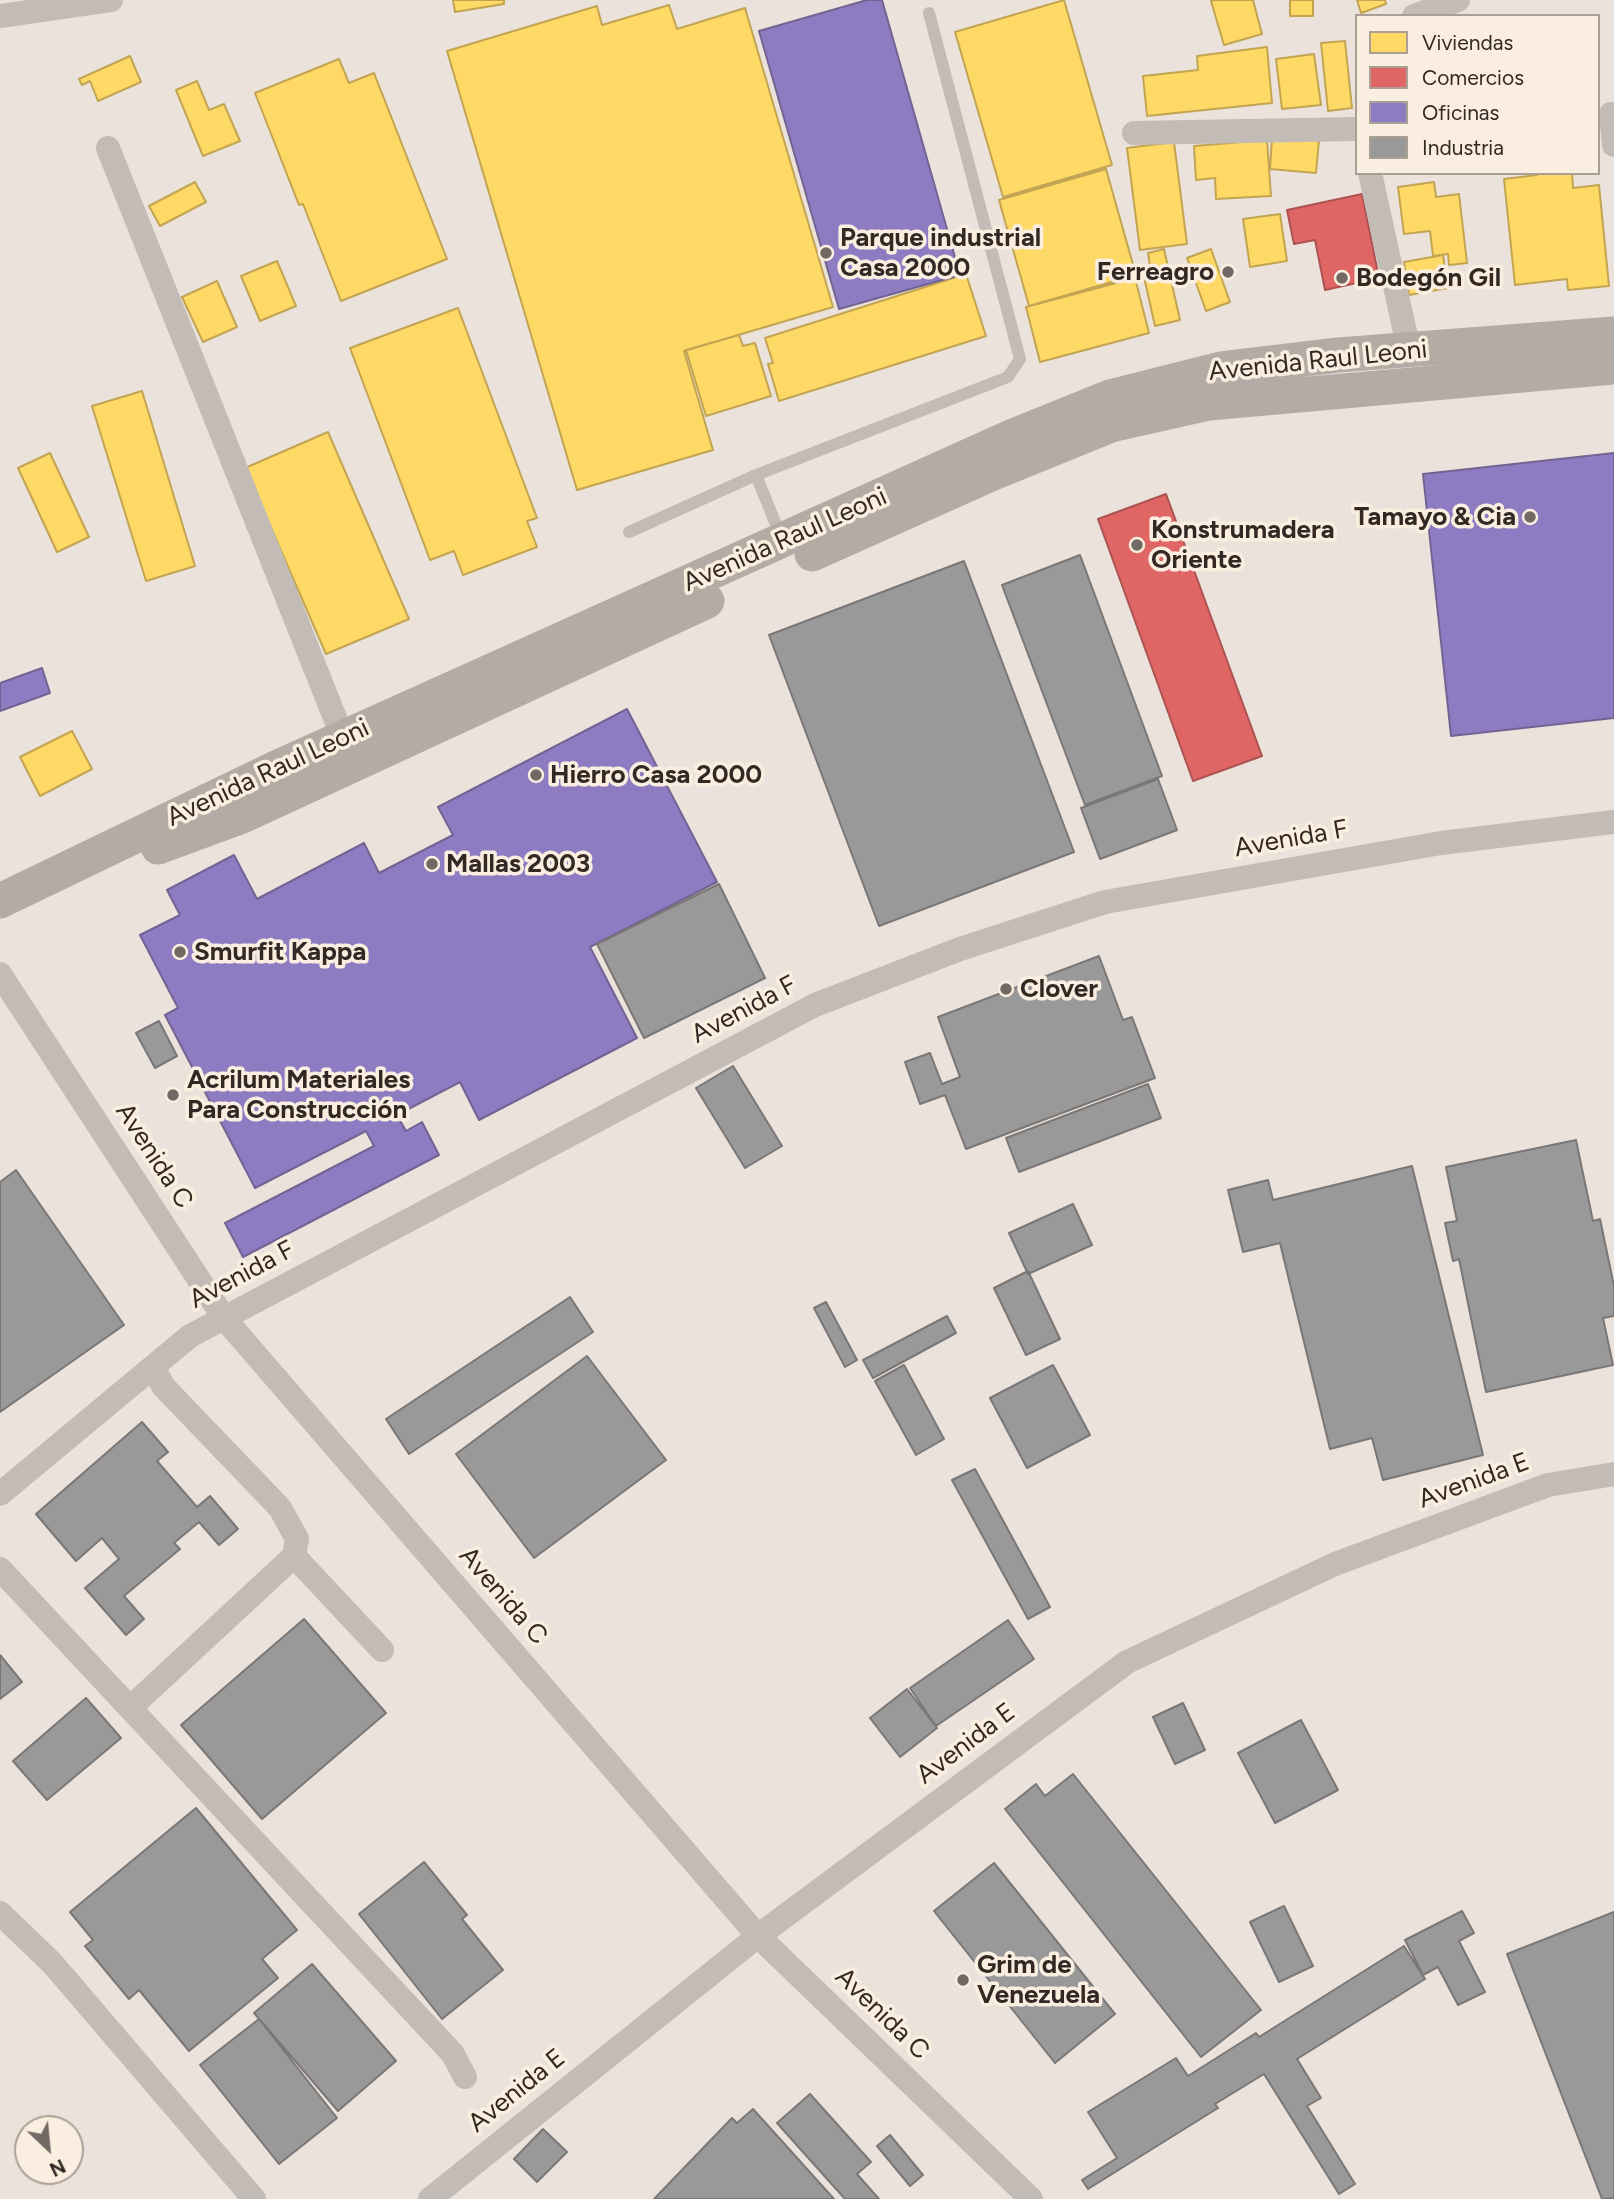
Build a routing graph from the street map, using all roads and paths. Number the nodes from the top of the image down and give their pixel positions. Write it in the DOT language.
graph roads {
  1 [pos="111,0"];
  2 [pos="1458,0"];
  3 [pos="929,13"];
  4 [pos="1420,14"];
  5 [pos="0,16"];
  6 [pos="1608,114"];
  7 [pos="1355,129"];
  8 [pos="1134,133"];
  9 [pos="1614,145"];
  10 [pos="108,148"];
  11 [pos="1370,175"];
  12 [pos="1614,334"];
  13 [pos="1409,350"];
  14 [pos="1614,367"];
  15 [pos="756,475"];
  16 [pos="629,532"];
  17 [pos="782,541"];
  18 [pos="343,738"];
  19 [pos="1614,822"];
  20 [pos="0,903"];
  21 [pos="0,974"];
  22 [pos="224,1318"];
  23 [pos="155,1368"];
  24 [pos="1614,1474"];
  25 [pos="0,1494"];
  26 [pos="294,1556"];
  27 [pos="0,1569"];
  28 [pos="382,1650"];
  29 [pos="130,1707"];
  30 [pos="0,1913"];
  31 [pos="758,1936"];
  32 [pos="466,2077"];
  33 [pos="254,2199"];
  34 [pos="430,2199"];
  35 [pos="1031,2199"];
  1 -- 5 [label="street"];
  2 -- 4 [label="street"];
  3 -- 15 [label="lane"];
  6 -- 9 [label="street"];
  7 -- 8 [label="street"];
  10 -- 18 [label="street"];
  11 -- 13 [label="street"];
  12 -- 13 [label="main road, Avenida Raul Leoni"];
  13 -- 17 [label="main road, Avenida Raul Leoni"];
  14 -- 20 [label="main road, Avenida Raul Leoni"];
  15 -- 16 [label="lane"];
  15 -- 17 [label="lane"];
  17 -- 18 [label="main road, Avenida Raul Leoni"];
  18 -- 20 [label="main road, Avenida Raul Leoni"];
  19 -- 22 [label="street, Avenida F"];
  21 -- 22 [label="street, Avenida C"];
  22 -- 23 [label="street, Avenida F"];
  22 -- 31 [label="street, Avenida C"];
  23 -- 25 [label="street, Avenida F"];
  23 -- 26 [label="street"];
  24 -- 31 [label="street, Avenida E"];
  26 -- 28 [label="street"];
  26 -- 29 [label="street"];
  27 -- 29 [label="street"];
  29 -- 32 [label="street"];
  30 -- 33 [label="street"];
  31 -- 34 [label="street, Avenida E"];
  31 -- 35 [label="street, Avenida C"];
}
